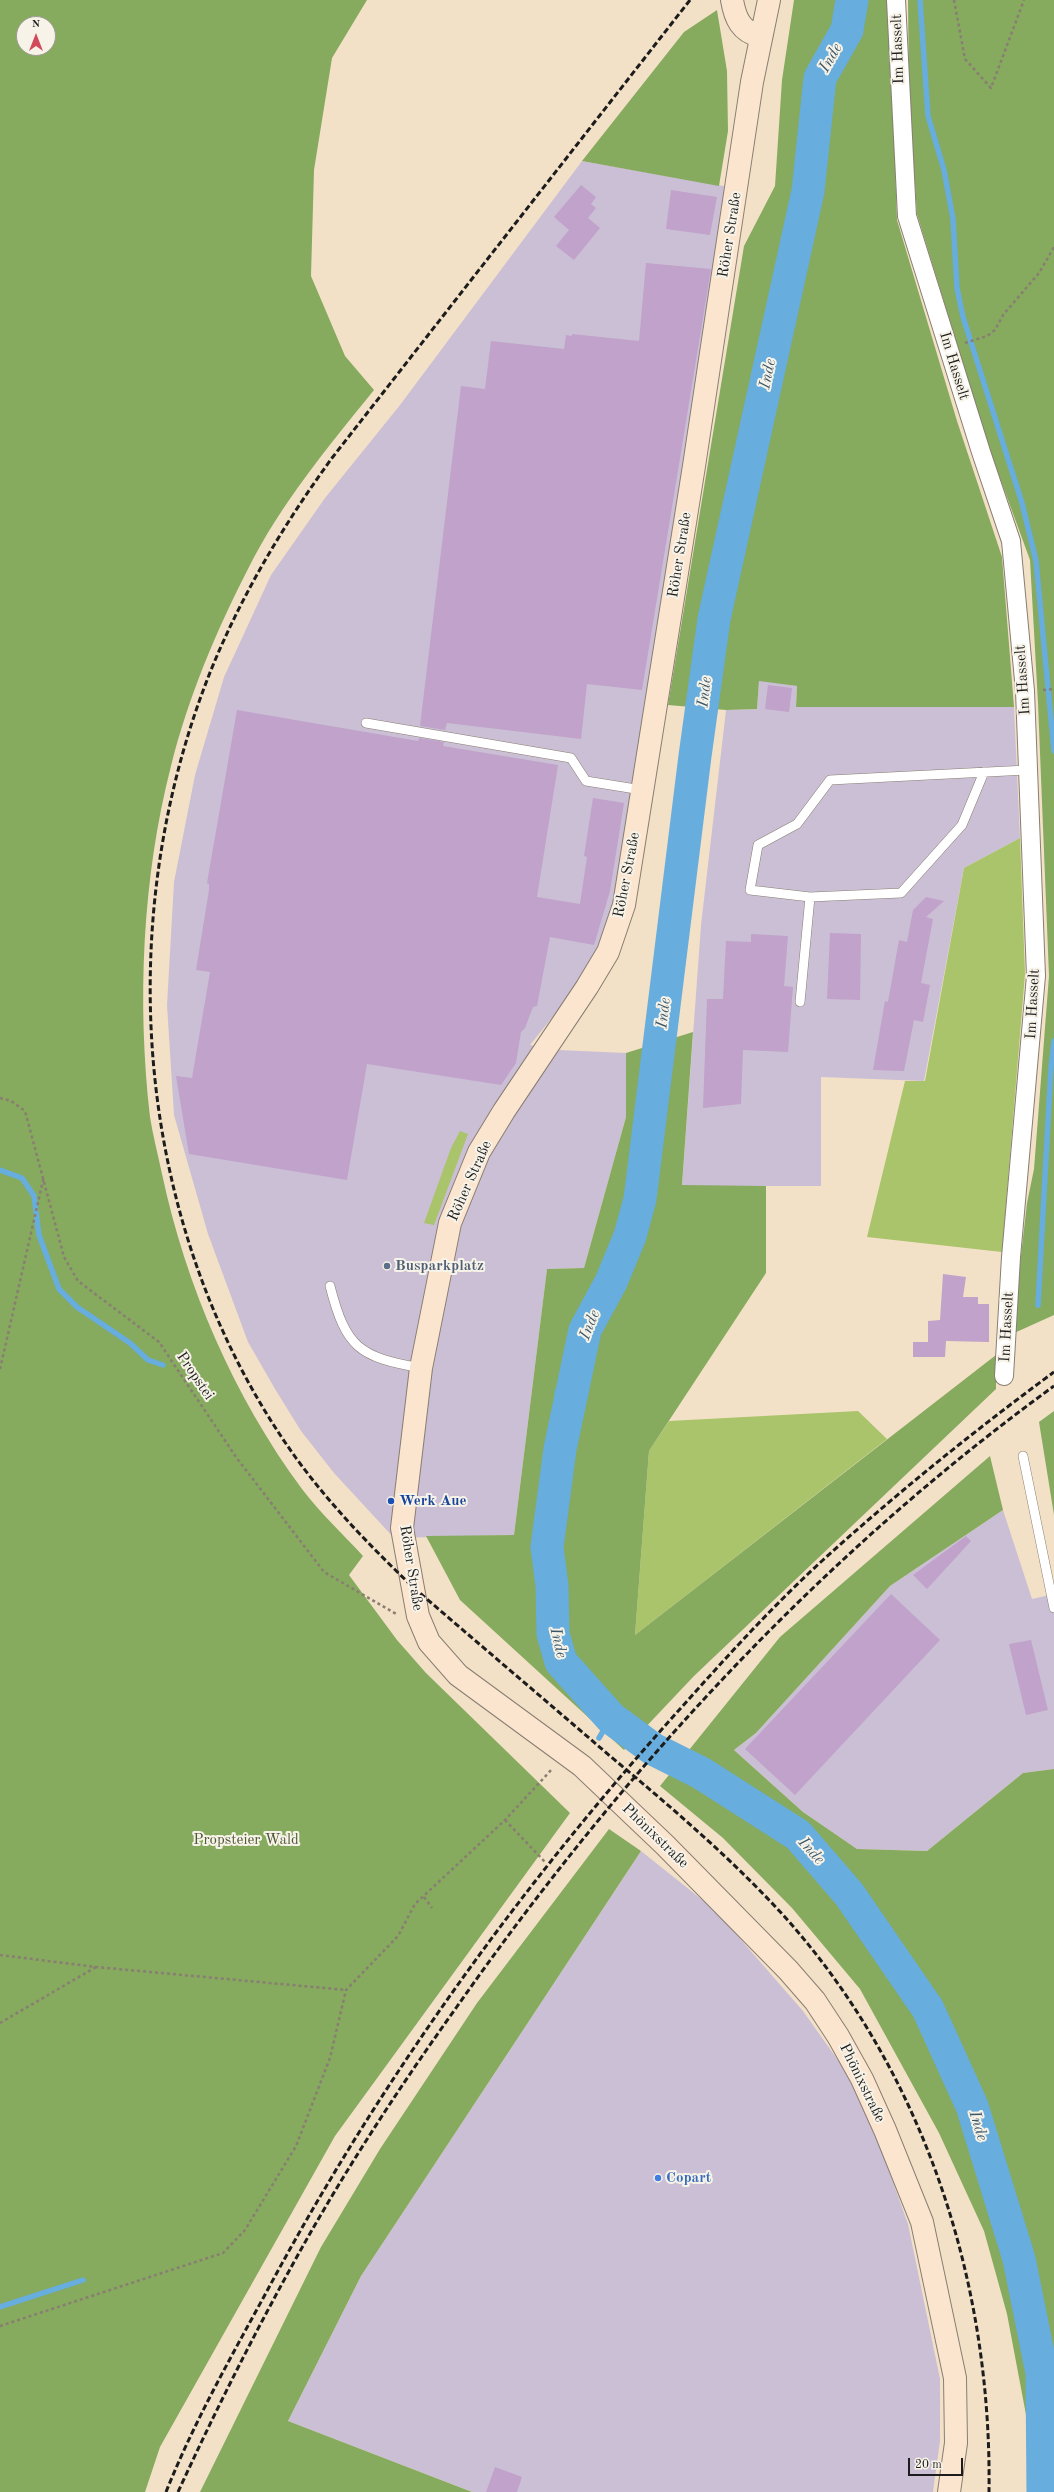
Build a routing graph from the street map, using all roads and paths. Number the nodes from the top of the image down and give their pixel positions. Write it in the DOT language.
graph roads {
  1 [pos="732,0"];
  2 [pos="769,0"];
  3 [pos="896,0"];
  4 [pos="954,0"];
  5 [pos="1024,0"];
  6 [pos="760,36"];
  7 [pos="1054,247"];
  8 [pos="966,343"];
  9 [pos="1054,689"];
  10 [pos="1043,690"];
  11 [pos="366,723"];
  12 [pos="1027,770"];
  13 [pos="984,772"];
  14 [pos="642,790"];
  15 [pos="810,897"];
  16 [pos="800,1002"];
  17 [pos="0,1098"];
  18 [pos="44,1175"];
  19 [pos="330,1286"];
  20 [pos="421,1368"];
  21 [pos="0,1369"];
  22 [pos="1004,1376"];
  23 [pos="1023,1456"];
  24 [pos="1054,1608"];
  25 [pos="402,1610"];
  26 [pos="549,1761"];
  27 [pos="582,1766"];
  28 [pos="505,1820"];
  29 [pos="545,1862"];
  30 [pos="424,1897"];
  31 [pos="432,1908"];
  32 [pos="0,1955"];
  33 [pos="96,1967"];
  34 [pos="346,1990"];
  35 [pos="0,2023"];
  36 [pos="0,2326"];
  37 [pos="949,2492"];
  1 -- 6 [label="main road"];
  2 -- 6 [label="main road, Röher Straße"];
  3 -- 12 [label="street, Im Hasselt"];
  4 -- 5 [label="path"];
  6 -- 14 [label="main road, Röher Straße"];
  7 -- 8 [label="path"];
  9 -- 10 [label="path"];
  11 -- 14 [label="lane"];
  12 -- 13 [label="lane"];
  12 -- 22 [label="street, Im Hasselt"];
  13 -- 15 [label="lane"];
  13 -- 15 [label="lane"];
  14 -- 20 [label="main road, Röher Straße"];
  15 -- 16 [label="lane"];
  17 -- 18 [label="path, Propstei"];
  18 -- 21 [label="path"];
  18 -- 25 [label="path, Propstei"];
  19 -- 20 [label="lane"];
  20 -- 27 [label="main road, Röher Straße"];
  23 -- 24 [label="lane"];
  26 -- 28 [label="path"];
  27 -- 37 [label="main road, Phönixstraße"];
  28 -- 29 [label="path"];
  28 -- 30 [label="path"];
  30 -- 31 [label="path"];
  30 -- 34 [label="path"];
  32 -- 33 [label="path"];
  33 -- 34 [label="path"];
  33 -- 35 [label="path"];
  34 -- 36 [label="path"];
}
